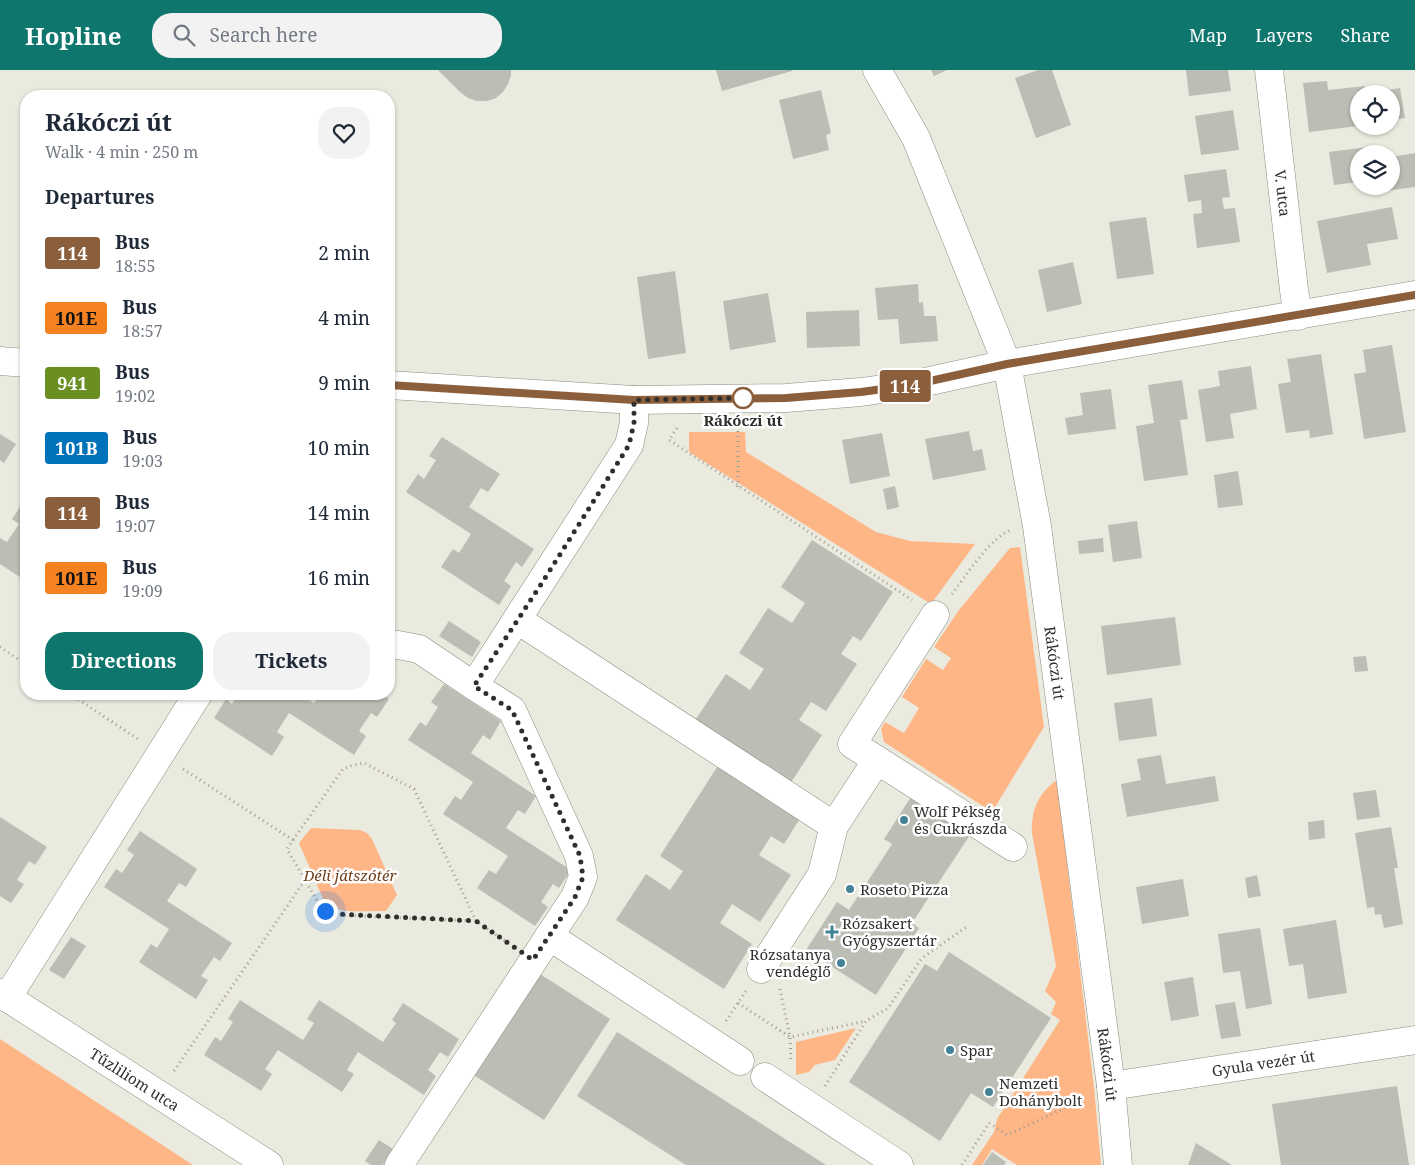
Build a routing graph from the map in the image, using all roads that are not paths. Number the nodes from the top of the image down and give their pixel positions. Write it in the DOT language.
graph roads {
  1 [pos="877,70"];
  2 [pos="1269,70"];
  3 [pos="1415,295"];
  4 [pos="1298,316"];
  5 [pos="0,361"];
  6 [pos="20,363"];
  7 [pos="1007,364"];
  8 [pos="395,385"];
  9 [pos="634,400"];
  10 [pos="935,615"];
  11 [pos="518,620"];
  12 [pos="395,645"];
  13 [pos="474,686"];
  14 [pos="194,700"];
  15 [pos="877,760"];
  16 [pos="834,826"];
  17 [pos="1012,847"];
  18 [pos="549,936"];
  19 [pos="760,969"];
  20 [pos="3,996"];
  21 [pos="1415,1040"];
  22 [pos="740,1061"];
  23 [pos="765,1077"];
  24 [pos="1111,1086"];
  25 [pos="269,1165"];
  26 [pos="399,1165"];
  27 [pos="899,1165"];
  28 [pos="1118,1165"];
  1 -- 7 [label="street, Rákóczi út"];
  2 -- 4 [label="street, V. utca"];
  3 -- 4 [label="street"];
  4 -- 7 [label="street"];
  5 -- 6 [label="street"];
  7 -- 9 [label="street"];
  7 -- 24 [label="street, Rákóczi út"];
  8 -- 9 [label="street"];
  9 -- 11 [label="street"];
  10 -- 15 [label="street"];
  11 -- 13 [label="street"];
  11 -- 16 [label="street"];
  12 -- 13 [label="street"];
  13 -- 18 [label="street"];
  14 -- 20 [label="street"];
  15 -- 16 [label="street"];
  15 -- 17 [label="street"];
  16 -- 19 [label="street"];
  18 -- 22 [label="street"];
  18 -- 26 [label="street"];
  20 -- 25 [label="street, Tűzliliom utca"];
  21 -- 24 [label="street, Gyula vezér út"];
  23 -- 27 [label="street"];
  24 -- 28 [label="street, Rákóczi út"];
}
